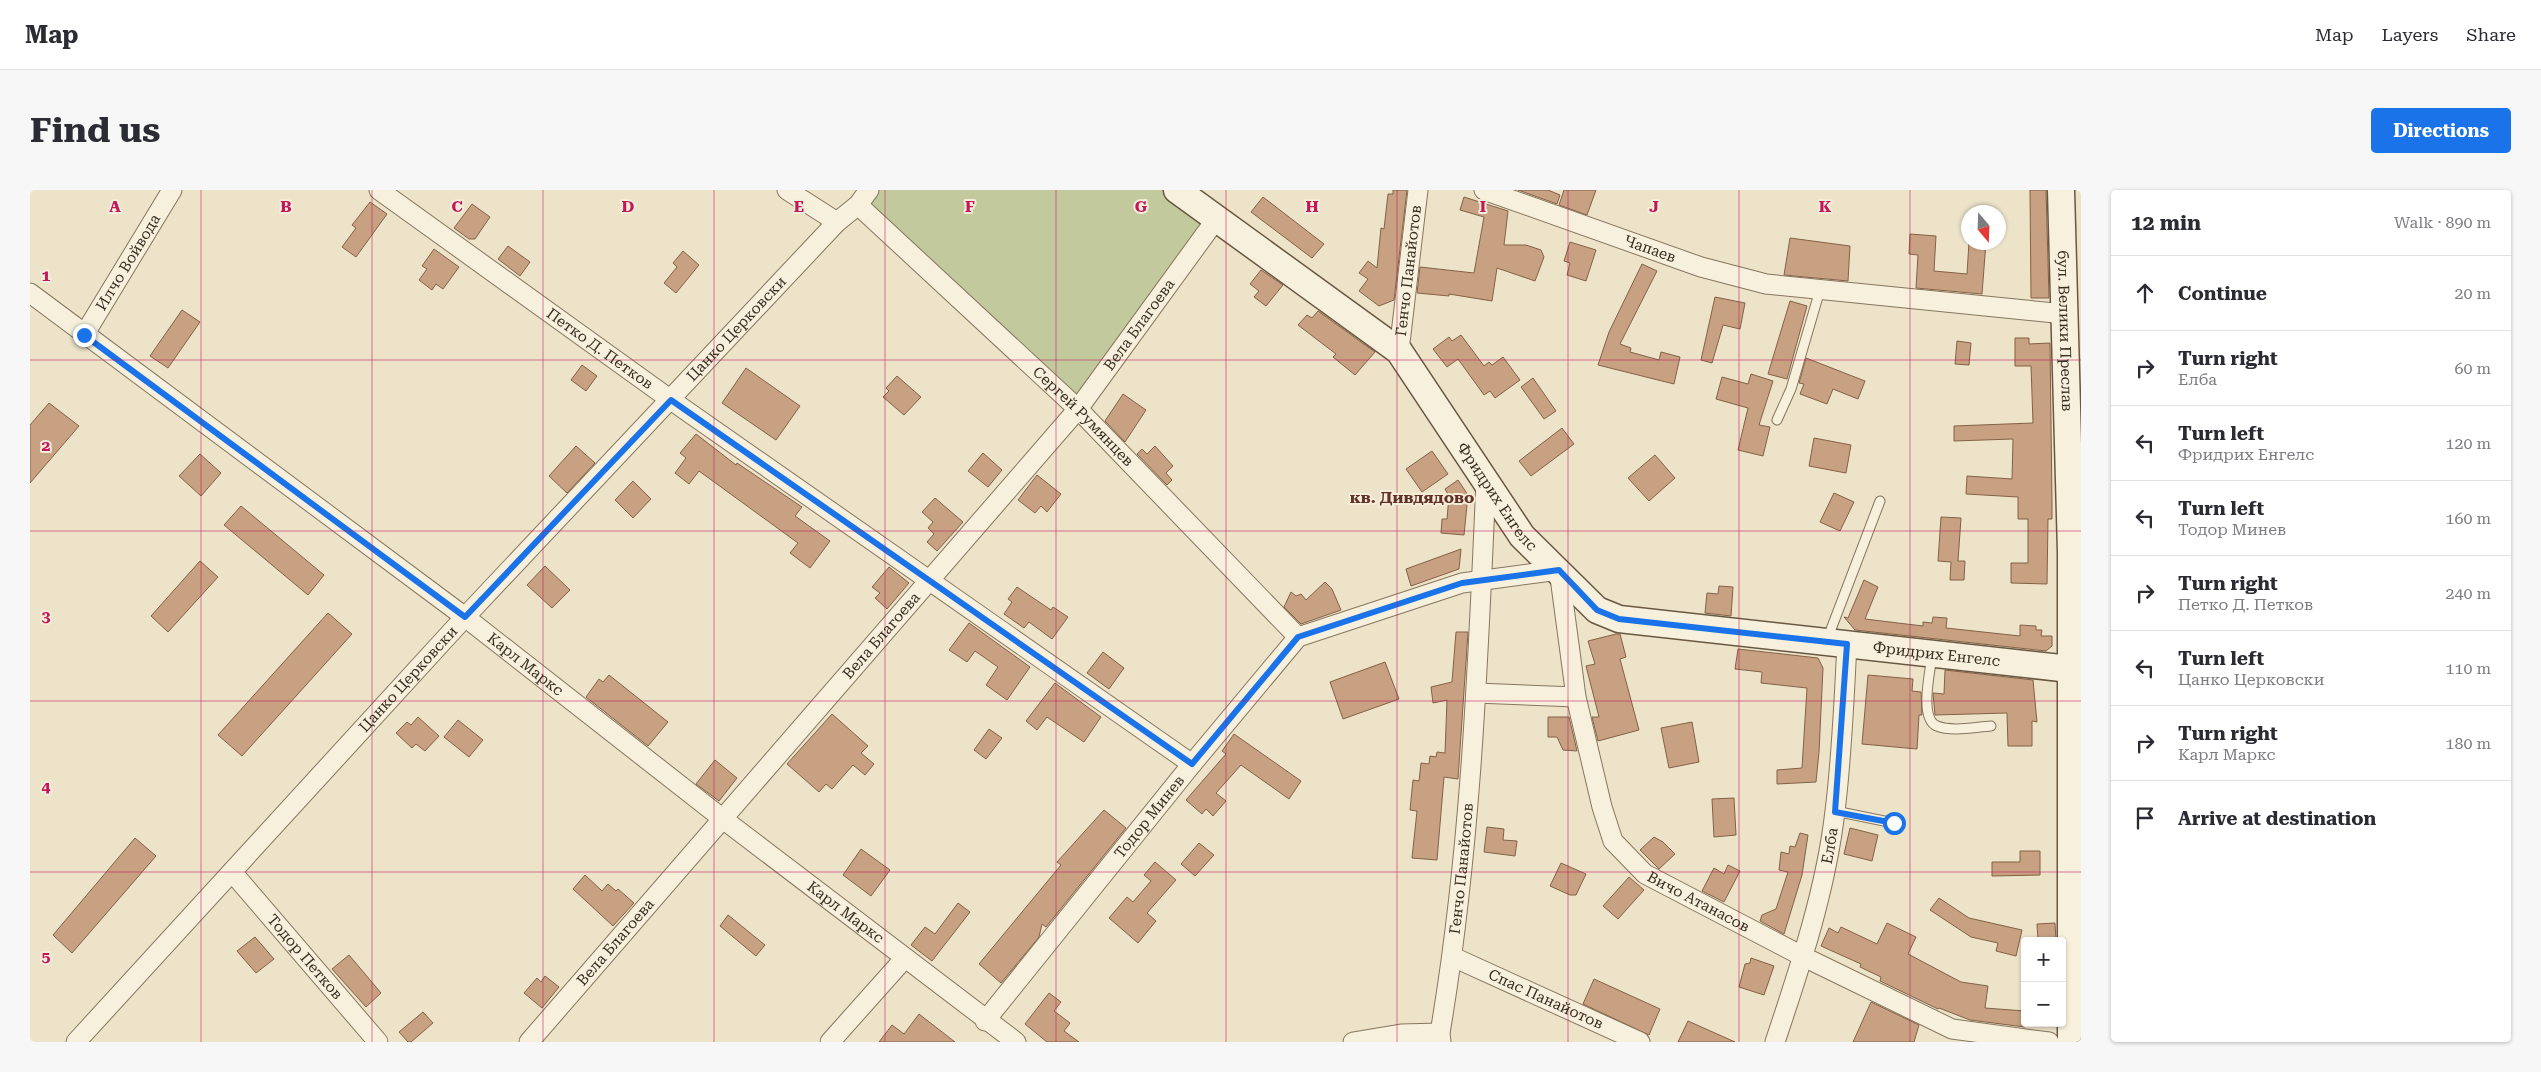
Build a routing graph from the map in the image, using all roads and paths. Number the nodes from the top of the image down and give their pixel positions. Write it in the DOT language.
graph roads {
  1 [pos="172,190"];
  2 [pos="379,190"];
  3 [pos="788,190"];
  4 [pos="1418,190"];
  5 [pos="1484,190"];
  6 [pos="2061,190"];
  7 [pos="1178,191"];
  8 [pos="863,197"];
  9 [pos="1218,218"];
  10 [pos="837,222"];
  11 [pos="1820,290"];
  12 [pos="30,293"];
  13 [pos="2066,314"];
  14 [pos="84,335"];
  15 [pos="1399,351"];
  16 [pos="671,400"];
  17 [pos="1078,408"];
  18 [pos="1777,420"];
  19 [pos="1486,480"];
  20 [pos="1880,501"];
  21 [pos="2076,553"];
  22 [pos="1559,570"];
  23 [pos="1481,578"];
  24 [pos="931,580"];
  25 [pos="465,617"];
  26 [pos="1298,637"];
  27 [pos="1838,644"];
  28 [pos="1932,654"];
  29 [pos="2070,669"];
  30 [pos="1476,693"];
  31 [pos="1576,697"];
  32 [pos="1991,726"];
  33 [pos="1192,764"];
  34 [pos="1835,812"];
  35 [pos="724,820"];
  36 [pos="1894,823"];
  37 [pos="232,872"];
  38 [pos="2076,905"];
  39 [pos="1804,956"];
  40 [pos="1453,957"];
  41 [pos="904,958"];
  42 [pos="986,1021"];
  43 [pos="1441,1037"];
  44 [pos="841,1038"];
  45 [pos="76,1042"];
  46 [pos="378,1042"];
  47 [pos="529,1042"];
  48 [pos="1016,1042"];
  49 [pos="1353,1042"];
  50 [pos="1640,1042"];
  51 [pos="1775,1042"];
  52 [pos="2049,1042"];
  53 [pos="2071,1042"];
  1 -- 14 [label="street, Илчо Войвода"];
  2 -- 16 [label="street, Петко Д. Петков"];
  3 -- 10 [label="street"];
  4 -- 15 [label="street, Генчо Панайотов"];
  5 -- 11 [label="street, Чапаев"];
  6 -- 13 [label="street, бул. Велики Преслав"];
  7 -- 9 [label="street, Фридрих Енгелс"];
  8 -- 10 [label="street, Цанко Церковски"];
  8 -- 17 [label="street, Сергей Румянцев"];
  9 -- 15 [label="street, Фридрих Енгелс"];
  9 -- 17 [label="street, Вела Благоева"];
  10 -- 16 [label="street, Цанко Церковски"];
  11 -- 13 [label="street, Чапаев"];
  11 -- 18 [label="lane"];
  12 -- 14 [label="street, Карл Маркс"];
  13 -- 21 [label="street, бул. Велики Преслав"];
  14 -- 25 [label="street, Карл Маркс"];
  15 -- 19 [label="street, Фридрих Енгелс"];
  16 -- 24 [label="street, Петко Д. Петков"];
  16 -- 25 [label="street, Цанко Церковски"];
  17 -- 24 [label="street, Вела Благоева"];
  17 -- 26 [label="street, Сергей Румянцев"];
  19 -- 22 [label="street, Фридрих Енгелс"];
  19 -- 23 [label="street, Генчо Панайотов"];
  20 -- 27 [label="lane, Елба"];
  21 -- 29 [label="street, бул. Велики Преслав"];
  22 -- 23 [label="street"];
  22 -- 27 [label="street, Фридрих Енгелс"];
  22 -- 31 [label="street, Вичо Атанасов"];
  23 -- 26 [label="street"];
  23 -- 30 [label="street, Генчо Панайотов"];
  24 -- 33 [label="street, Петко Д. Петков"];
  24 -- 35 [label="street, Вела Благоева"];
  25 -- 35 [label="street, Карл Маркс"];
  25 -- 37 [label="street, Цанко Церковски"];
  26 -- 33 [label="street, Тодор Минев"];
  27 -- 28 [label="street, Фридрих Енгелс"];
  27 -- 34 [label="street, Елба"];
  28 -- 29 [label="street, Фридрих Енгелс"];
  28 -- 32 [label="lane"];
  29 -- 38 [label="street, бул. Велики Преслав"];
  30 -- 31 [label="street"];
  30 -- 40 [label="street, Генчо Панайотов"];
  31 -- 39 [label="street, Вичо Атанасов"];
  33 -- 42 [label="street, Тодор Минев"];
  34 -- 36 [label="lane"];
  34 -- 39 [label="street, Елба"];
  35 -- 41 [label="street, Карл Маркс"];
  35 -- 47 [label="street, Вела Благоева"];
  37 -- 45 [label="street, Цанко Церковски"];
  37 -- 46 [label="street, Тодор Петков"];
  38 -- 53 [label="street, бул. Велики Преслав"];
  39 -- 51 [label="street, Елба"];
  39 -- 52 [label="street, Вичо Атанасов"];
  40 -- 43 [label="street, Генчо Панайотов"];
  40 -- 50 [label="street, Спас Панайотов"];
  41 -- 42 [label="street, Карл Маркс"];
  41 -- 44 [label="street"];
  42 -- 48 [label="street, Карл Маркс"];
  43 -- 49 [label="street"];
}
